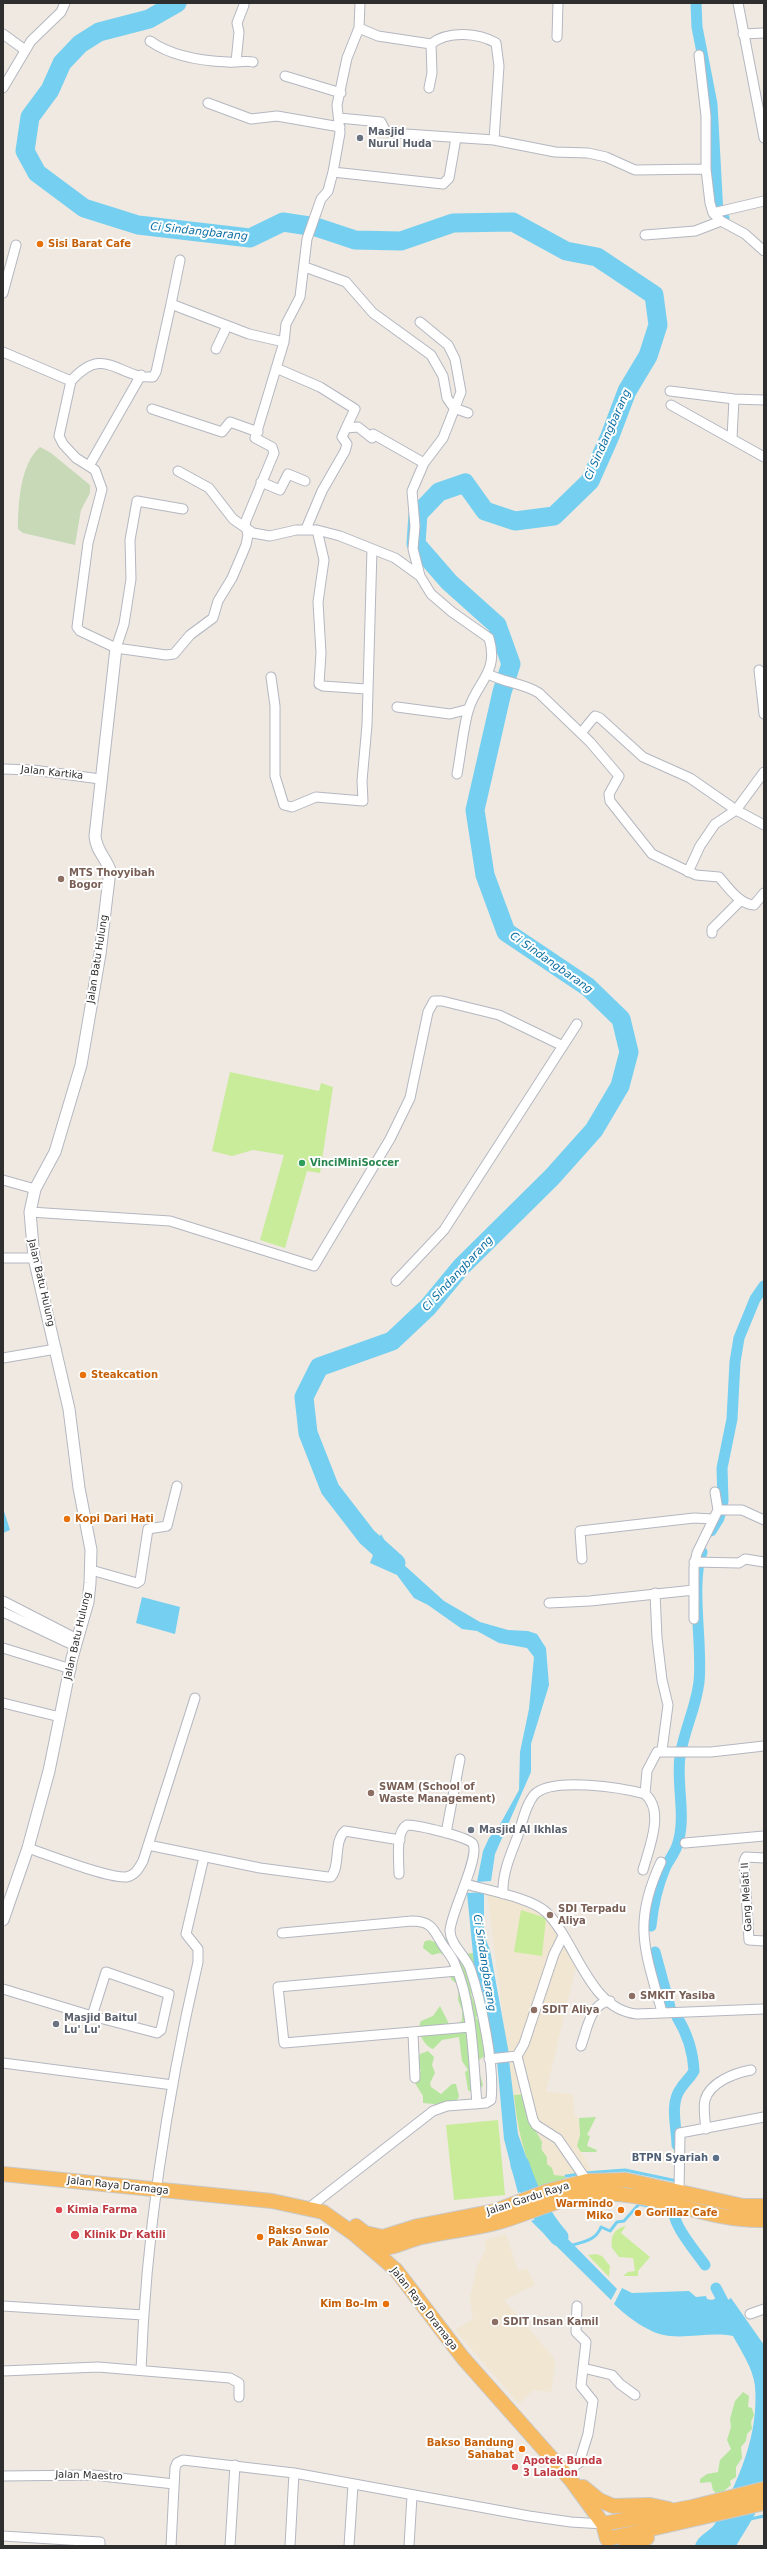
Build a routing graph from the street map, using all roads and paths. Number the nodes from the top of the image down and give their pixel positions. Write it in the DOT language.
graph roads {
  1 [pos="65,3"];
  2 [pos="359,3"];
  3 [pos="558,3"];
  4 [pos="738,3"];
  5 [pos="244,5"];
  6 [pos="358,28"];
  7 [pos="764,33"];
  8 [pos="3,34"];
  9 [pos="743,34"];
  10 [pos="557,37"];
  11 [pos="150,41"];
  12 [pos="431,44"];
  13 [pos="25,50"];
  14 [pos="699,55"];
  15 [pos="236,62"];
  16 [pos="253,62"];
  17 [pos="285,76"];
  18 [pos="3,88"];
  19 [pos="429,88"];
  20 [pos="341,93"];
  21 [pos="208,103"];
  22 [pos="339,118"];
  23 [pos="340,128"];
  24 [pos="764,134"];
  25 [pos="456,138"];
  26 [pos="494,140"];
  27 [pos="706,169"];
  28 [pos="333,172"];
  29 [pos="764,200"];
  30 [pos="717,214"];
  31 [pos="645,235"];
  32 [pos="16,245"];
  33 [pos="764,251"];
  34 [pos="180,260"];
  35 [pos="305,267"];
  36 [pos="3,294"];
  37 [pos="171,304"];
  38 [pos="420,322"];
  39 [pos="226,326"];
  40 [pos="284,342"];
  41 [pos="216,349"];
  42 [pos="3,352"];
  43 [pos="276,368"];
  44 [pos="141,375"];
  45 [pos="72,381"];
  46 [pos="670,391"];
  47 [pos="734,400"];
  48 [pos="764,400"];
  49 [pos="671,405"];
  50 [pos="454,408"];
  51 [pos="152,409"];
  52 [pos="468,413"];
  53 [pos="346,428"];
  54 [pos="258,432"];
  55 [pos="732,438"];
  56 [pos="764,457"];
  57 [pos="424,463"];
  58 [pos="90,466"];
  59 [pos="178,471"];
  60 [pos="305,481"];
  61 [pos="261,482"];
  62 [pos="183,509"];
  63 [pos="247,528"];
  64 [pos="306,529"];
  65 [pos="317,530"];
  66 [pos="372,549"];
  67 [pos="420,576"];
  68 [pos="116,648"];
  69 [pos="758,670"];
  70 [pos="488,674"];
  71 [pos="271,677"];
  72 [pos="366,689"];
  73 [pos="396,707"];
  74 [pos="469,709"];
  75 [pos="764,714"];
  76 [pos="581,733"];
  77 [pos="3,769"];
  78 [pos="764,772"];
  79 [pos="457,774"];
  80 [pos="100,779"];
  81 [pos="736,810"];
  82 [pos="764,825"];
  83 [pos="688,872"];
  84 [pos="764,893"];
  85 [pos="740,901"];
  86 [pos="712,933"];
  87 [pos="577,1024"];
  88 [pos="563,1046"];
  89 [pos="3,1180"];
  90 [pos="35,1189"];
  91 [pos="30,1212"];
  92 [pos="3,1258"];
  93 [pos="34,1258"];
  94 [pos="396,1281"];
  95 [pos="56,1349"];
  96 [pos="3,1358"];
  97 [pos="177,1486"];
  98 [pos="716,1492"];
  99 [pos="718,1510"];
  100 [pos="713,1519"];
  101 [pos="764,1520"];
  102 [pos="582,1559"];
  103 [pos="698,1562"];
  104 [pos="764,1562"];
  105 [pos="91,1570"];
  106 [pos="694,1590"];
  107 [pos="655,1594"];
  108 [pos="3,1601"];
  109 [pos="549,1603"];
  110 [pos="3,1612"];
  111 [pos="694,1619"];
  112 [pos="76,1642"];
  113 [pos="3,1648"];
  114 [pos="71,1669"];
  115 [pos="195,1698"];
  116 [pos="3,1703"];
  117 [pos="60,1717"];
  118 [pos="764,1746"];
  119 [pos="662,1750"];
  120 [pos="460,1759"];
  121 [pos="645,1794"];
  122 [pos="446,1833"];
  123 [pos="764,1836"];
  124 [pos="400,1840"];
  125 [pos="685,1843"];
  126 [pos="148,1845"];
  127 [pos="28,1848"];
  128 [pos="204,1857"];
  129 [pos="764,1858"];
  130 [pos="661,1862"];
  131 [pos="642,1870"];
  132 [pos="399,1874"];
  133 [pos="469,1885"];
  134 [pos="503,1894"];
  135 [pos="3,1920"];
  136 [pos="282,1933"];
  137 [pos="563,1936"];
  138 [pos="764,1941"];
  139 [pos="457,1971"];
  140 [pos="3,1990"];
  141 [pos="610,2001"];
  142 [pos="764,2009"];
  143 [pos="662,2012"];
  144 [pos="92,2016"];
  145 [pos="470,2027"];
  146 [pos="413,2034"];
  147 [pos="581,2046"];
  148 [pos="513,2056"];
  149 [pos="493,2058"];
  150 [pos="3,2063"];
  151 [pos="751,2070"];
  152 [pos="415,2078"];
  153 [pos="173,2085"];
  154 [pos="477,2104"];
  155 [pos="764,2117"];
  156 [pos="706,2129"];
  157 [pos="3,2174"];
  158 [pos="587,2181"];
  159 [pos="157,2190"];
  160 [pos="673,2195"];
  161 [pos="549,2196"];
  162 [pos="764,2206"];
  163 [pos="518,2209"];
  164 [pos="316,2210"];
  165 [pos="764,2220"];
  166 [pos="411,2240"];
  167 [pos="373,2249"];
  168 [pos="396,2270"];
  169 [pos="3,2306"];
  170 [pos="577,2306"];
  171 [pos="764,2309"];
  172 [pos="750,2314"];
  173 [pos="143,2315"];
  174 [pos="583,2368"];
  175 [pos="3,2370"];
  176 [pos="141,2370"];
  177 [pos="635,2395"];
  178 [pos="239,2397"];
  179 [pos="235,2465"];
  180 [pos="294,2473"];
  181 [pos="3,2476"];
  182 [pos="567,2476"];
  183 [pos="174,2484"];
  184 [pos="353,2485"];
  185 [pos="764,2489"];
  186 [pos="412,2496"];
  187 [pos="764,2503"];
  188 [pos="674,2510"];
  189 [pos="693,2521"];
  190 [pos="602,2524"];
  191 [pos="3,2536"];
  192 [pos="100,2546"];
  193 [pos="171,2546"];
  194 [pos="230,2546"];
  195 [pos="290,2546"];
  196 [pos="349,2546"];
  197 [pos="409,2546"];
  198 [pos="626,2546"];
  1 -- 13 [label="street"];
  2 -- 6 [label="street"];
  3 -- 10 [label="street"];
  4 -- 9 [label="street"];
  5 -- 15 [label="street"];
  6 -- 12 [label="street"];
  6 -- 20 [label="street"];
  7 -- 9 [label="street"];
  8 -- 13 [label="street"];
  9 -- 24 [label="street"];
  11 -- 15 [label="street"];
  12 -- 19 [label="street"];
  12 -- 26 [label="street"];
  13 -- 18 [label="street"];
  14 -- 27 [label="street"];
  15 -- 16 [label="street"];
  17 -- 20 [label="street"];
  20 -- 22 [label="street"];
  21 -- 23 [label="street"];
  22 -- 23 [label="street"];
  22 -- 25 [label="street"];
  23 -- 28 [label="street"];
  25 -- 26 [label="street"];
  25 -- 28 [label="street"];
  26 -- 27 [label="street"];
  27 -- 30 [label="street"];
  28 -- 35 [label="street"];
  29 -- 30 [label="street"];
  30 -- 31 [label="street"];
  30 -- 33 [label="street"];
  32 -- 36 [label="street"];
  34 -- 37 [label="street"];
  35 -- 40 [label="street"];
  35 -- 50 [label="street"];
  37 -- 39 [label="street"];
  37 -- 44 [label="street"];
  38 -- 50 [label="street"];
  39 -- 40 [label="street"];
  39 -- 41 [label="street"];
  40 -- 43 [label="street"];
  42 -- 45 [label="street"];
  43 -- 53 [label="street"];
  43 -- 54 [label="street"];
  44 -- 45 [label="street"];
  44 -- 58 [label="street"];
  45 -- 58 [label="street"];
  46 -- 47 [label="street"];
  47 -- 48 [label="street"];
  47 -- 55 [label="street"];
  49 -- 55 [label="street"];
  50 -- 52 [label="street"];
  50 -- 57 [label="street"];
  51 -- 54 [label="street"];
  53 -- 57 [label="street"];
  53 -- 64 [label="street"];
  54 -- 61 [label="street"];
  55 -- 56 [label="street"];
  57 -- 67 [label="street"];
  58 -- 68 [label="street"];
  59 -- 63 [label="street"];
  60 -- 61 [label="street"];
  61 -- 63 [label="street"];
  62 -- 68 [label="street"];
  63 -- 64 [label="street"];
  63 -- 68 [label="street"];
  64 -- 65 [label="street"];
  65 -- 66 [label="street"];
  65 -- 72 [label="street"];
  66 -- 67 [label="street"];
  66 -- 72 [label="street"];
  67 -- 70 [label="street"];
  68 -- 80 [label="street, Jalan Batu Hulung"];
  69 -- 75 [label="street"];
  70 -- 74 [label="street"];
  70 -- 76 [label="street"];
  71 -- 72 [label="street"];
  73 -- 74 [label="street"];
  74 -- 79 [label="street"];
  76 -- 81 [label="street"];
  76 -- 83 [label="street"];
  77 -- 80 [label="street, Jalan Kartika"];
  78 -- 81 [label="street"];
  80 -- 90 [label="street, Jalan Batu Hulung"];
  81 -- 82 [label="street"];
  81 -- 83 [label="street"];
  83 -- 85 [label="street"];
  84 -- 85 [label="street"];
  85 -- 86 [label="street"];
  87 -- 88 [label="street"];
  88 -- 91 [label="street"];
  88 -- 94 [label="street"];
  89 -- 90 [label="street"];
  90 -- 91 [label="street, Jalan Batu Hulung"];
  91 -- 93 [label="street, Jalan Batu Hulung"];
  92 -- 93 [label="street"];
  93 -- 95 [label="street, Jalan Batu Hulung"];
  95 -- 96 [label="street"];
  95 -- 105 [label="street, Jalan Batu Hulung"];
  97 -- 105 [label="street"];
  98 -- 99 [label="street"];
  99 -- 100 [label="street"];
  99 -- 101 [label="street"];
  100 -- 102 [label="street"];
  100 -- 103 [label="street"];
  103 -- 104 [label="street"];
  103 -- 106 [label="street"];
  105 -- 112 [label="street, Jalan Batu Hulung"];
  106 -- 107 [label="street"];
  106 -- 111 [label="street"];
  107 -- 109 [label="street"];
  107 -- 119 [label="street"];
  108 -- 112 [label="street"];
  110 -- 112 [label="street"];
  112 -- 114 [label="street, Jalan Batu Hulung"];
  113 -- 114 [label="street"];
  114 -- 117 [label="street, Jalan Batu Hulung"];
  115 -- 126 [label="street"];
  116 -- 117 [label="street"];
  117 -- 127 [label="street, Jalan Batu Hulung"];
  118 -- 119 [label="street"];
  119 -- 121 [label="street"];
  120 -- 122 [label="street"];
  121 -- 131 [label="street"];
  121 -- 134 [label="street"];
  122 -- 124 [label="street"];
  122 -- 133 [label="street"];
  123 -- 125 [label="street"];
  124 -- 128 [label="street"];
  124 -- 132 [label="street"];
  126 -- 127 [label="street"];
  126 -- 128 [label="street"];
  127 -- 135 [label="street, Jalan Batu Hulung"];
  128 -- 153 [label="street"];
  129 -- 138 [label="street, Gang Melati II"];
  130 -- 143 [label="street"];
  133 -- 134 [label="street"];
  133 -- 149 [label="street"];
  134 -- 137 [label="street"];
  136 -- 139 [label="street"];
  137 -- 141 [label="street"];
  137 -- 148 [label="street"];
  139 -- 145 [label="street"];
  139 -- 146 [label="street"];
  140 -- 144 [label="street"];
  141 -- 143 [label="street"];
  141 -- 147 [label="street"];
  142 -- 143 [label="street"];
  144 -- 144 [label="street"];
  145 -- 146 [label="street"];
  145 -- 154 [label="street"];
  146 -- 152 [label="street"];
  148 -- 149 [label="street"];
  148 -- 158 [label="street"];
  149 -- 154 [label="street"];
  150 -- 153 [label="street"];
  151 -- 156 [label="street"];
  153 -- 159 [label="street"];
  154 -- 164 [label="street"];
  155 -- 156 [label="street"];
  156 -- 160 [label="street"];
  157 -- 159 [label="highway, Jalan Raya Dramaga"];
  158 -- 160 [label="highway, Jalan Gardu Raya"];
  158 -- 161 [label="highway, Jalan Gardu Raya"];
  159 -- 164 [label="highway, Jalan Raya Dramaga"];
  159 -- 173 [label="street"];
  160 -- 161 [label="highway, Jalan Gardu Raya"];
  160 -- 162 [label="highway, Jalan Gardu Raya"];
  160 -- 165 [label="highway, Jalan Gardu Raya"];
  161 -- 163 [label="highway, Jalan Gardu Raya"];
  163 -- 164 [label="highway, Jalan Gardu Raya"];
  163 -- 166 [label="highway"];
  164 -- 167 [label="highway, Jalan Raya Dramaga"];
  166 -- 167 [label="highway"];
  166 -- 168 [label="highway"];
  167 -- 168 [label="highway, Jalan Raya Dramaga"];
  168 -- 182 [label="highway, Jalan Raya Dramaga"];
  169 -- 173 [label="street"];
  170 -- 174 [label="street"];
  171 -- 172 [label="street"];
  173 -- 176 [label="street"];
  174 -- 177 [label="street"];
  174 -- 182 [label="street"];
  175 -- 176 [label="street"];
  176 -- 178 [label="street"];
  179 -- 180 [label="street"];
  179 -- 183 [label="street"];
  179 -- 194 [label="street"];
  180 -- 184 [label="street"];
  180 -- 195 [label="street"];
  181 -- 183 [label="street, Jalan Maestro"];
  182 -- 188 [label="highway"];
  182 -- 190 [label="highway, Jalan Raya Dramaga"];
  183 -- 193 [label="street"];
  184 -- 186 [label="street"];
  184 -- 196 [label="street"];
  185 -- 188 [label="highway"];
  186 -- 190 [label="street"];
  186 -- 197 [label="street"];
  187 -- 189 [label="highway"];
  188 -- 190 [label="highway"];
  189 -- 190 [label="highway, Jalan Raya Dramaga"];
  189 -- 198 [label="highway"];
  191 -- 192 [label="street"];
}
